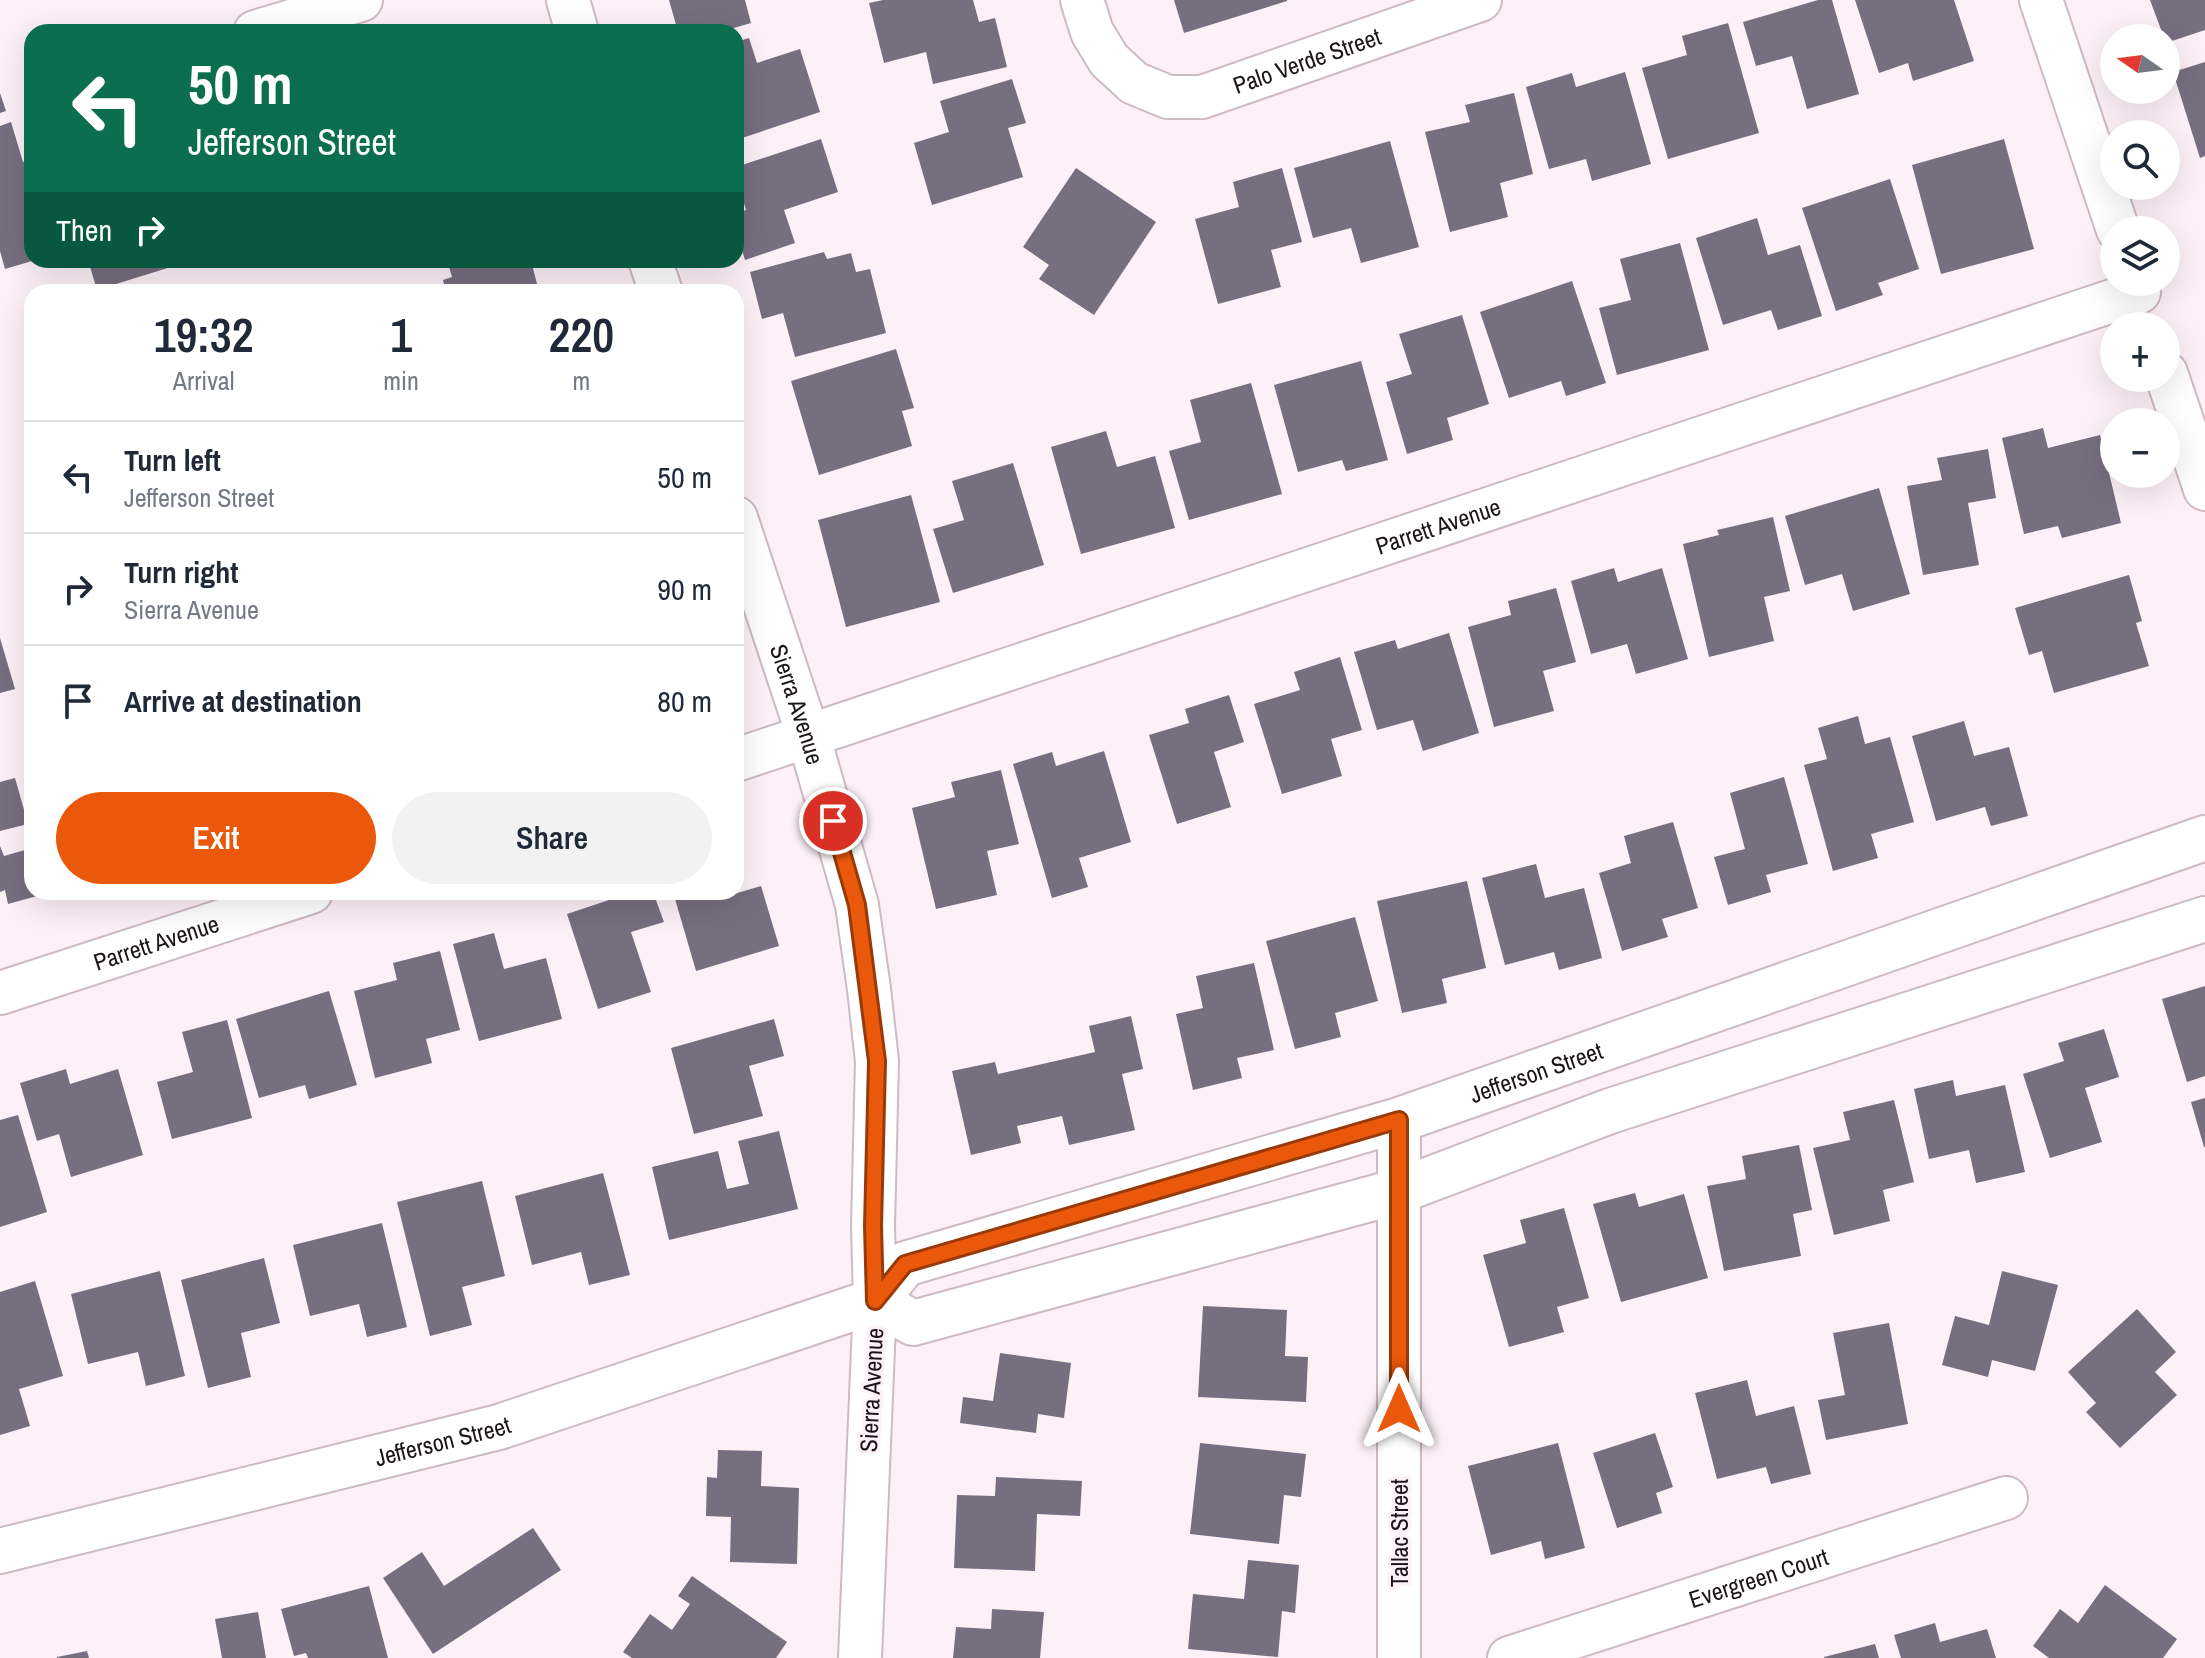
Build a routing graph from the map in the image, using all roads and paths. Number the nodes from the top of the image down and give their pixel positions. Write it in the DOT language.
graph roads {
  1 [pos="361,0"];
  2 [pos="568,0"];
  3 [pos="1082,0"];
  4 [pos="1480,0"];
  5 [pos="2041,0"];
  6 [pos="282,24"];
  7 [pos="575,24"];
  8 [pos="2113,216"];
  9 [pos="2142,300"];
  10 [pos="2172,392"];
  11 [pos="2205,489"];
  12 [pos="744,542"];
  13 [pos="809,738"];
  14 [pos="744,758"];
  15 [pos="2205,838"];
  16 [pos="286,900"];
  17 [pos="2205,919"];
  18 [pos="0,993"];
  19 [pos="1399,1120"];
  20 [pos="1399,1191"];
  21 [pos="875,1301"];
  22 [pos="2006,1498"];
  23 [pos="0,1551"];
  24 [pos="860,1658"];
  25 [pos="1399,1658"];
  26 [pos="1509,1658"];
  1 -- 6 [label="street"];
  2 -- 7 [label="street"];
  3 -- 4 [label="street, Palo Verde Street"];
  5 -- 8 [label="street"];
  9 -- 13 [label="street, Parrett Avenue"];
  10 -- 11 [label="street"];
  12 -- 13 [label="street, Sierra Avenue"];
  13 -- 14 [label="street, Parrett Avenue"];
  13 -- 21 [label="street, Sierra Avenue"];
  15 -- 19 [label="main road, Jefferson Street"];
  16 -- 18 [label="street, Parrett Avenue"];
  17 -- 20 [label="main road"];
  19 -- 20 [label="street, Tallac Street"];
  19 -- 21 [label="main road, Jefferson Street"];
  20 -- 21 [label="main road"];
  20 -- 25 [label="street, Tallac Street"];
  21 -- 23 [label="main road, Jefferson Street"];
  21 -- 24 [label="street, Sierra Avenue"];
  22 -- 26 [label="street, Evergreen Court"];
}
